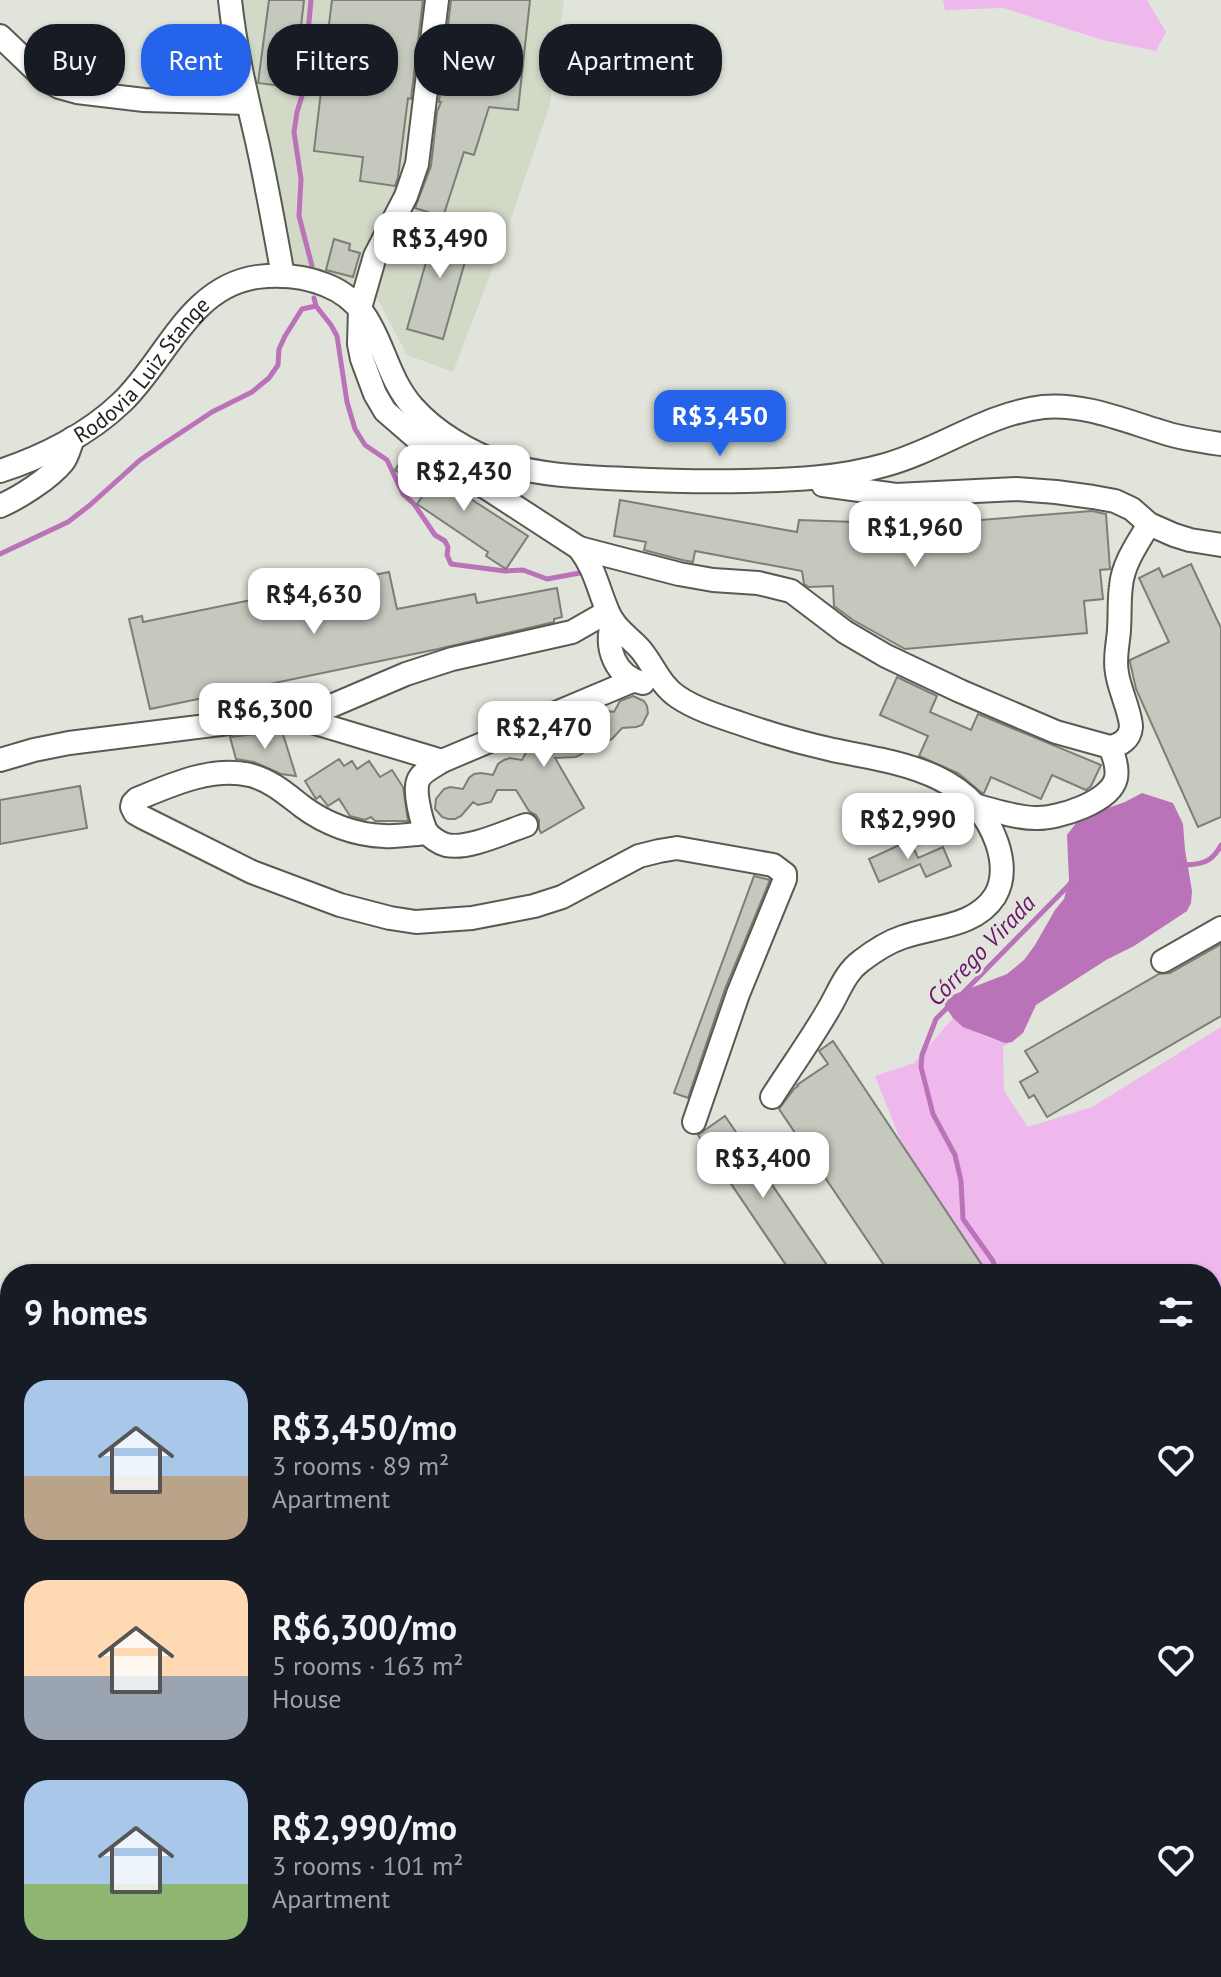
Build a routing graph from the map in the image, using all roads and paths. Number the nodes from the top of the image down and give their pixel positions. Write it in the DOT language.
graph roads {
  1 [pos="230,0"];
  2 [pos="437,0"];
  3 [pos="0,36"];
  4 [pos="247,103"];
  5 [pos="283,276"];
  6 [pos="360,308"];
  7 [pos="73,438"];
  8 [pos="1221,444"];
  9 [pos="0,471"];
  10 [pos="784,480"];
  11 [pos="0,506"];
  12 [pos="1149,524"];
  13 [pos="1221,545"];
  14 [pos="579,548"];
  15 [pos="610,617"];
  16 [pos="632,681"];
  17 [pos="665,687"];
  18 [pos="302,714"];
  19 [pos="1110,747"];
  20 [pos="0,760"];
  21 [pos="442,761"];
  22 [pos="974,805"];
  23 [pos="526,825"];
  24 [pos="427,833"];
  25 [pos="1221,928"];
  26 [pos="1163,961"];
  27 [pos="772,1097"];
  28 [pos="694,1122"];
  1 -- 4 [label="street"];
  2 -- 6 [label="street"];
  3 -- 4 [label="street"];
  4 -- 5 [label="street"];
  5 -- 6 [label="street, Rodovia Luiz Stange"];
  5 -- 7 [label="street, Rodovia Luiz Stange"];
  6 -- 10 [label="street"];
  6 -- 14 [label="street"];
  7 -- 9 [label="street, Rodovia Luiz Stange"];
  7 -- 11 [label="street"];
  8 -- 10 [label="street"];
  10 -- 12 [label="street"];
  12 -- 13 [label="street"];
  12 -- 19 [label="street"];
  14 -- 15 [label="street"];
  14 -- 19 [label="street"];
  15 -- 16 [label="street"];
  15 -- 17 [label="street"];
  15 -- 18 [label="street"];
  16 -- 17 [label="street"];
  16 -- 21 [label="street"];
  17 -- 22 [label="street"];
  18 -- 20 [label="street"];
  18 -- 21 [label="street"];
  19 -- 22 [label="street"];
  21 -- 24 [label="street"];
  22 -- 27 [label="street"];
  23 -- 24 [label="street"];
  24 -- 28 [label="street"];
  25 -- 26 [label="street"];
}
